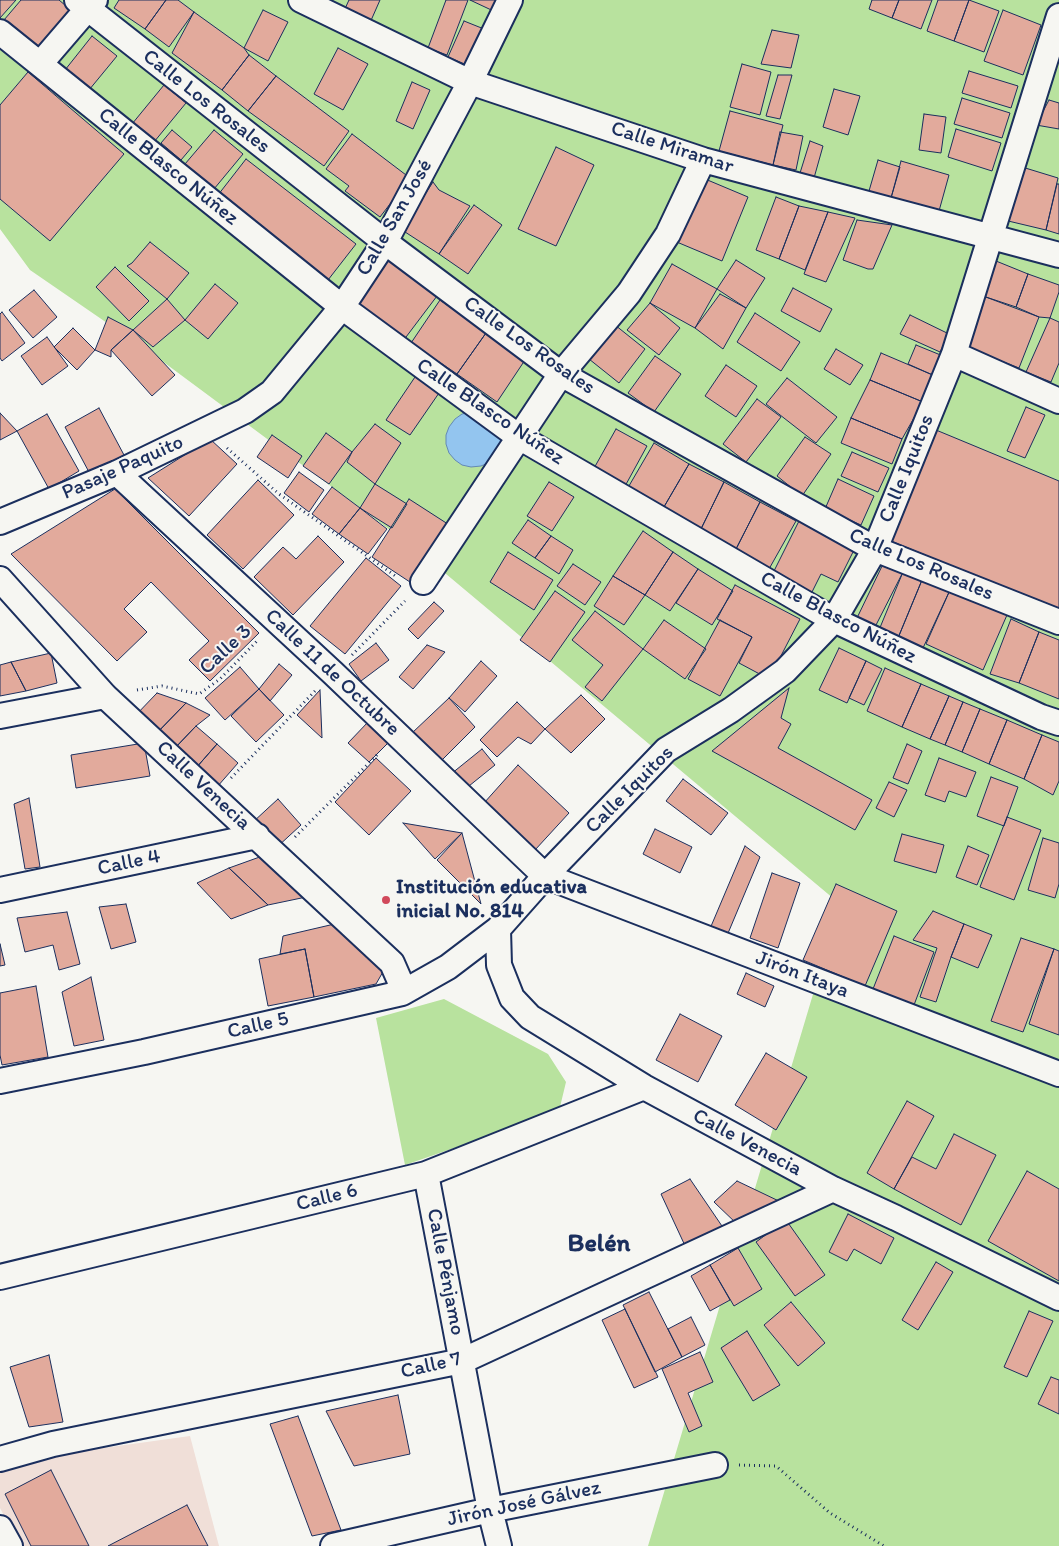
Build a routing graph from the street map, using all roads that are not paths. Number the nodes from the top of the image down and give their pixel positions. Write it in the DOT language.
graph roads {
  1 [pos="301,0"];
  2 [pos="510,0"];
  3 [pos="87,3"];
  4 [pos="1059,16"];
  5 [pos="0,32"];
  6 [pos="40,64"];
  7 [pos="470,82"];
  8 [pos="703,160"];
  9 [pos="990,236"];
  10 [pos="385,242"];
  11 [pos="1059,255"];
  12 [pos="342,307"];
  13 [pos="954,354"];
  14 [pos="561,374"];
  15 [pos="1059,401"];
  16 [pos="245,411"];
  17 [pos="519,437"];
  18 [pos="117,473"];
  19 [pos="0,522"];
  20 [pos="875,549"];
  21 [pos="0,579"];
  22 [pos="412,581"];
  23 [pos="834,620"];
  24 [pos="1059,622"];
  25 [pos="105,696"];
  26 [pos="0,716"];
  27 [pos="1059,723"];
  28 [pos="258,836"];
  29 [pos="546,876"];
  30 [pos="0,890"];
  31 [pos="498,929"];
  32 [pos="402,993"];
  33 [pos="1059,1074"];
  34 [pos="0,1082"];
  35 [pos="644,1087"];
  36 [pos="426,1174"];
  37 [pos="833,1189"];
  38 [pos="0,1277"];
  39 [pos="1059,1298"];
  40 [pos="462,1361"];
  41 [pos="0,1459"];
  42 [pos="715,1465"];
  43 [pos="490,1510"];
  44 [pos="0,1528"];
  45 [pos="10,1546"];
  46 [pos="333,1546"];
  47 [pos="499,1546"];
  1 -- 7 [label="street, Calle Miramar"];
  2 -- 7 [label="street, Calle San José"];
  3 -- 6 [label="street"];
  3 -- 10 [label="street, Calle Los Rosales"];
  4 -- 9 [label="street, Calle Iquitos"];
  5 -- 6 [label="street, Calle Blasco Núñez"];
  6 -- 12 [label="street, Calle Blasco Núñez"];
  7 -- 8 [label="street, Calle Miramar"];
  7 -- 10 [label="street, Calle San José"];
  8 -- 9 [label="street, Calle Miramar"];
  8 -- 14 [label="street"];
  9 -- 11 [label="street, Calle Miramar"];
  9 -- 13 [label="street, Calle Iquitos"];
  10 -- 12 [label="street, Calle San José"];
  10 -- 14 [label="street, Calle Los Rosales"];
  12 -- 16 [label="street, Calle San José"];
  12 -- 17 [label="street, Calle Blasco Núñez"];
  13 -- 15 [label="street"];
  13 -- 20 [label="street, Calle Iquitos"];
  14 -- 17 [label="street"];
  14 -- 20 [label="street, Calle Los Rosales"];
  16 -- 18 [label="street, Pasaje Paquito"];
  17 -- 22 [label="street"];
  17 -- 23 [label="street, Calle Blasco Núñez"];
  18 -- 19 [label="street, Pasaje Paquito"];
  18 -- 29 [label="street, Calle 11 de Octubre"];
  20 -- 23 [label="street, Calle Iquitos"];
  20 -- 24 [label="street, Calle Los Rosales"];
  21 -- 25 [label="street, Calle Venecia"];
  23 -- 27 [label="street, Calle Blasco Núñez"];
  23 -- 29 [label="street, Calle Iquitos"];
  25 -- 26 [label="street"];
  25 -- 28 [label="street, Calle Venecia"];
  28 -- 30 [label="street, Calle 4"];
  28 -- 32 [label="street, Calle Venecia"];
  29 -- 31 [label="street, Calle Iquitos"];
  29 -- 33 [label="street, Jirón Itaya"];
  31 -- 32 [label="street, Calle 5"];
  31 -- 35 [label="street, Calle Venecia"];
  32 -- 34 [label="street, Calle 5"];
  35 -- 36 [label="street, Calle 6"];
  35 -- 37 [label="street, Calle Venecia"];
  36 -- 38 [label="street, Calle 6"];
  36 -- 40 [label="street, Calle Pénjamo"];
  37 -- 39 [label="street, Calle Venecia"];
  37 -- 40 [label="street, Calle 7"];
  40 -- 41 [label="street, Calle 7"];
  40 -- 43 [label="street, Calle Pénjamo"];
  42 -- 43 [label="street, Jirón José Gálvez"];
  43 -- 46 [label="street, Jirón José Gálvez"];
  43 -- 47 [label="street, Calle Pénjamo"];
  44 -- 45 [label="street"];
}
